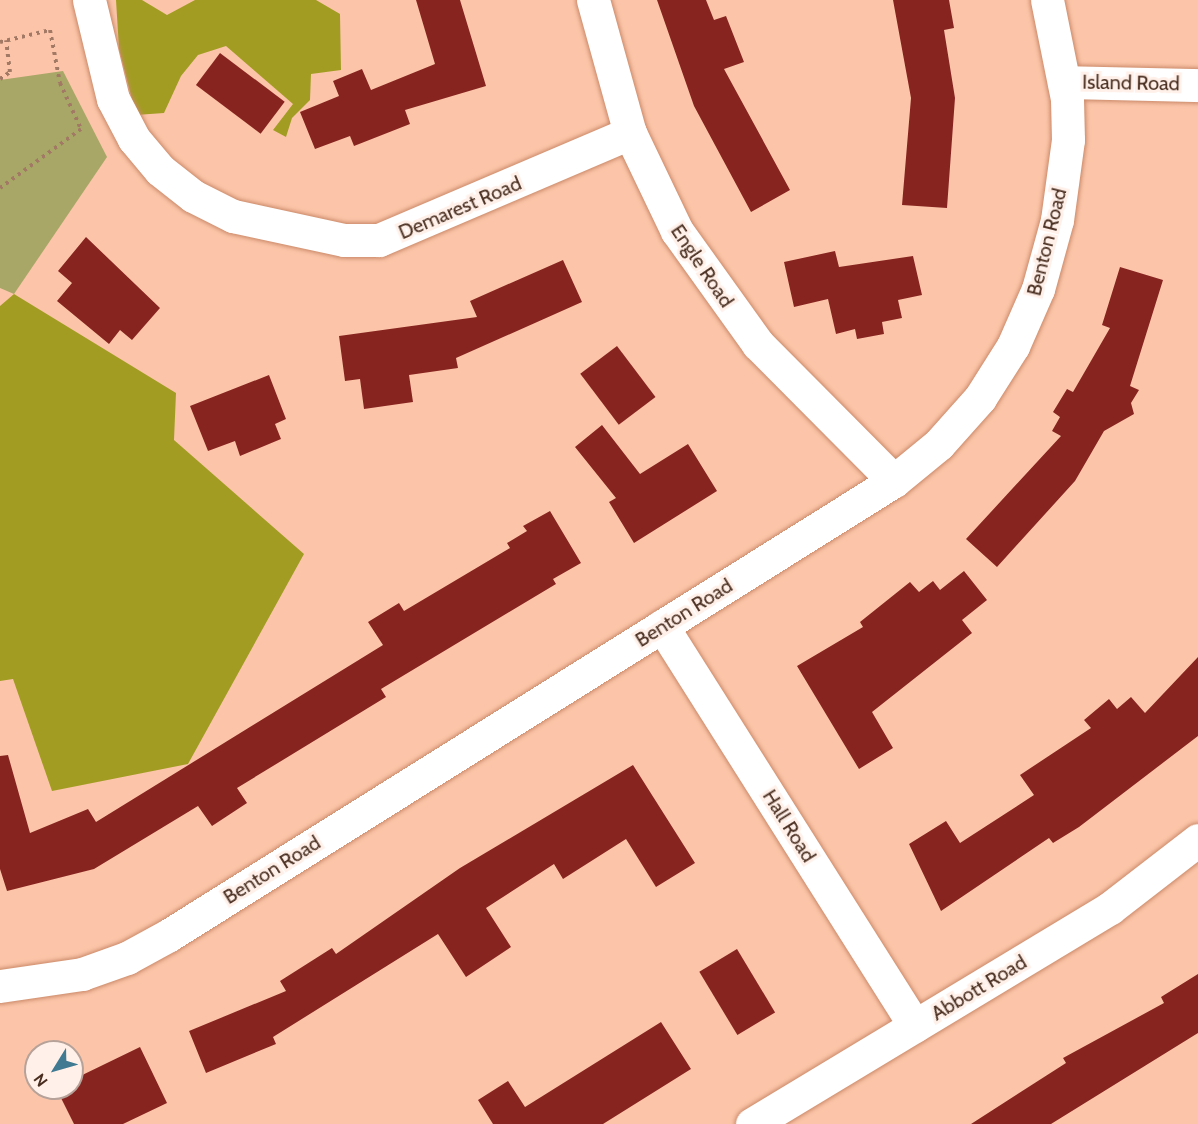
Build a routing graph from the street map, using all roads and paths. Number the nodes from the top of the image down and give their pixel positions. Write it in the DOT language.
graph roads {
  1 [pos="89,0"];
  2 [pos="593,0"];
  3 [pos="1047,0"];
  4 [pos="6,40"];
  5 [pos="0,42"];
  6 [pos="0,79"];
  7 [pos="1064,82"];
  8 [pos="1198,85"];
  9 [pos="630,133"];
  10 [pos="0,188"];
  11 [pos="894,481"];
  12 [pos="662,626"];
  13 [pos="1198,840"];
  14 [pos="0,986"];
  15 [pos="915,1026"];
  16 [pos="752,1124"];
  1 -- 9 [label="street, Demarest Road"];
  2 -- 9 [label="street, Engle Road"];
  3 -- 7 [label="street, Benton Road"];
  4 -- 5 [label="path"];
  4 -- 6 [label="path"];
  4 -- 10 [label="path"];
  7 -- 8 [label="street, Island Road"];
  7 -- 11 [label="street, Benton Road"];
  9 -- 11 [label="street, Engle Road"];
  11 -- 12 [label="street, Benton Road"];
  12 -- 14 [label="street, Benton Road"];
  12 -- 15 [label="street, Hall Road"];
  13 -- 15 [label="street, Abbott Road"];
  15 -- 16 [label="street, Abbott Road"];
}
